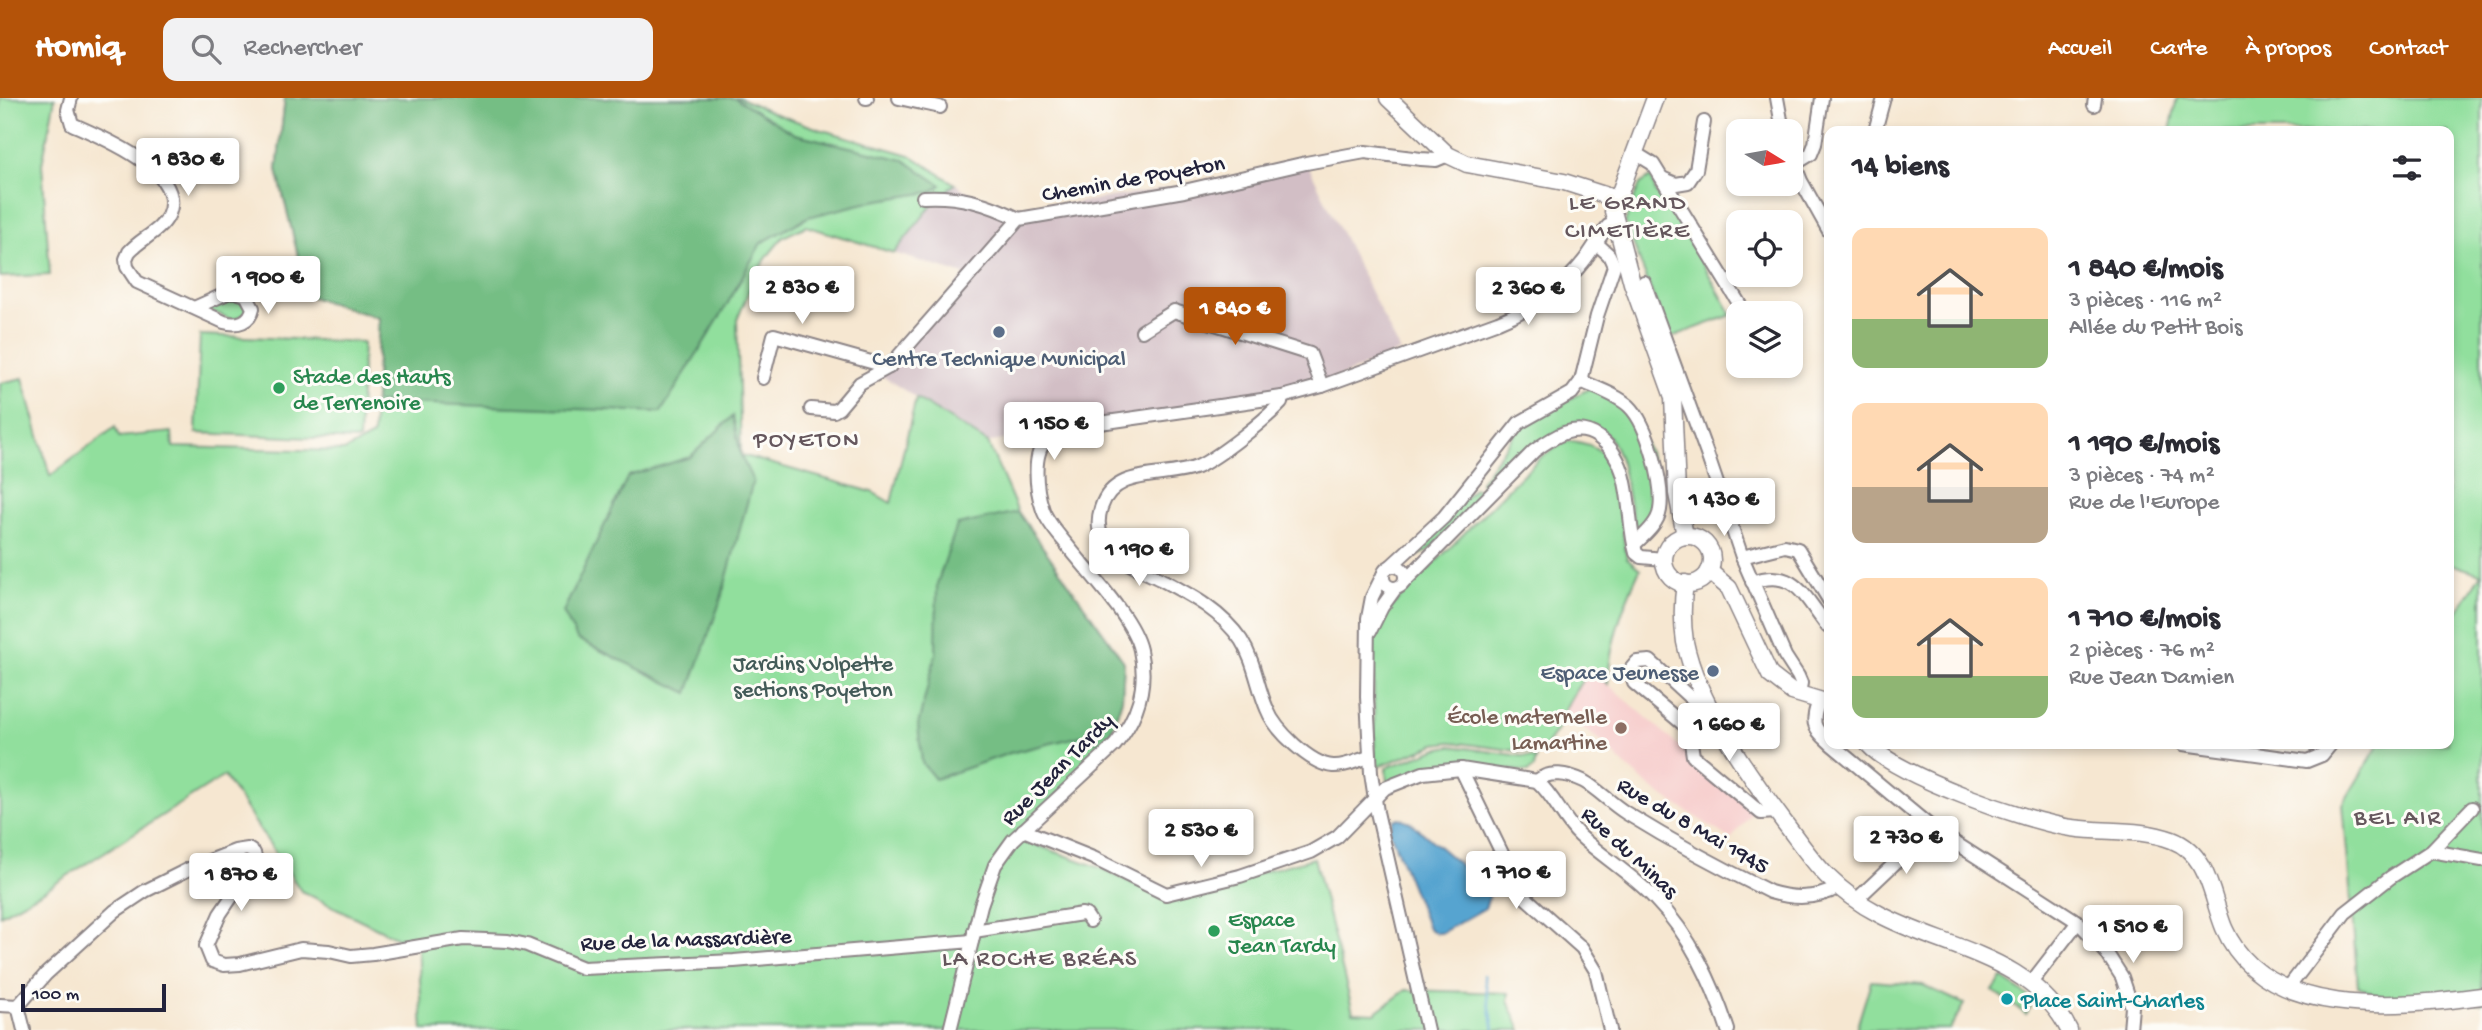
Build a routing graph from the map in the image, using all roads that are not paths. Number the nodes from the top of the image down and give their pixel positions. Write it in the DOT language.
graph roads {
  1 [pos="71,98"];
  2 [pos="899,98"];
  3 [pos="1388,98"];
  4 [pos="1655,98"];
  5 [pos="1777,98"];
  6 [pos="1822,98"];
  7 [pos="1884,98"];
  8 [pos="940,107"];
  9 [pos="1781,119"];
  10 [pos="1704,122"];
  11 [pos="1876,126"];
  12 [pos="1635,153"];
  13 [pos="1448,155"];
  14 [pos="1803,156"];
  15 [pos="1662,178"];
  16 [pos="1803,185"];
  17 [pos="923,197"];
  18 [pos="1616,199"];
  19 [pos="1019,219"];
  20 [pos="1824,222"];
  21 [pos="1615,224"];
  22 [pos="1596,243"];
  23 [pos="1644,282"];
  24 [pos="1738,301"];
  25 [pos="194,308"];
  26 [pos="1142,331"];
  27 [pos="890,368"];
  28 [pos="763,378"];
  29 [pos="1581,381"];
  30 [pos="1322,386"];
  31 [pos="1282,397"];
  32 [pos="811,409"];
  33 [pos="1685,536"];
  34 [pos="1633,545"];
  35 [pos="1742,557"];
  36 [pos="1664,559"];
  37 [pos="1425,560"];
  38 [pos="1391,569"];
  39 [pos="1709,571"];
  40 [pos="1752,582"];
  41 [pos="1685,583"];
  42 [pos="1400,585"];
  43 [pos="1824,592"];
  44 [pos="1824,622"];
  45 [pos="1367,638"];
  46 [pos="1799,694"];
  47 [pos="1824,701"];
  48 [pos="1713,711"];
  49 [pos="1824,738"];
  50 [pos="1837,749"];
  51 [pos="1874,749"];
  52 [pos="2219,749"];
  53 [pos="2327,749"];
  54 [pos="1369,757"];
  55 [pos="1461,769"];
  56 [pos="1537,781"];
  57 [pos="1374,798"];
  58 [pos="2472,808"];
  59 [pos="1776,812"];
  60 [pos="1932,828"];
  61 [pos="1023,830"];
  62 [pos="2431,851"];
  63 [pos="2482,860"];
  64 [pos="1832,878"];
  65 [pos="1856,900"];
  66 [pos="1090,921"];
  67 [pos="2078,922"];
  68 [pos="973,936"];
  69 [pos="2031,984"];
  70 [pos="2288,988"];
  71 [pos="2482,996"];
  72 [pos="0,1005"];
  73 [pos="19,1006"];
  74 [pos="24,1030"];
  75 [pos="950,1030"];
  76 [pos="1427,1030"];
  77 [pos="1611,1030"];
  78 [pos="1728,1030"];
  79 [pos="2069,1030"];
  80 [pos="2130,1030"];
  1 -- 25 [label="street"];
  2 -- 8 [label="street"];
  3 -- 13 [label="main road"];
  4 -- 12 [label="main road"];
  5 -- 9 [label="street"];
  6 -- 14 [label="street"];
  7 -- 11 [label="street"];
  10 -- 15 [label="street"];
  12 -- 15 [label="street"];
  12 -- 18 [label="main road"];
  13 -- 18 [label="main road"];
  13 -- 19 [label="street, Chemin de Poyeton"];
  15 -- 24 [label="street"];
  16 -- 20 [label="street"];
  17 -- 19 [label="street"];
  18 -- 21 [label="main road"];
  19 -- 27 [label="street, Chemin de Poyeton"];
  21 -- 22 [label="street, Rue Jean Tardy"];
  21 -- 33 [label="main road"];
  22 -- 29 [label="street"];
  22 -- 30 [label="street, Rue Jean Tardy"];
  23 -- 35 [label="street"];
  26 -- 30 [label="street"];
  27 -- 28 [label="street"];
  27 -- 32 [label="street, Chemin de Poyeton"];
  29 -- 34 [label="street"];
  29 -- 38 [label="street"];
  30 -- 31 [label="street, Rue Jean Tardy"];
  31 -- 54 [label="street"];
  31 -- 61 [label="street, Rue Jean Tardy"];
  33 -- 36 [label="main road"];
  33 -- 39 [label="main road"];
  34 -- 36 [label="street"];
  34 -- 37 [label="street"];
  35 -- 40 [label="street"];
  35 -- 43 [label="street"];
  36 -- 41 [label="main road"];
  37 -- 38 [label="street"];
  37 -- 42 [label="street"];
  38 -- 42 [label="street"];
  38 -- 42 [label="street"];
  38 -- 45 [label="street"];
  39 -- 41 [label="main road"];
  39 -- 46 [label="main road"];
  40 -- 44 [label="street"];
  40 -- 46 [label="street"];
  41 -- 48 [label="main road"];
  42 -- 45 [label="street"];
  45 -- 54 [label="street"];
  46 -- 47 [label="main road"];
  47 -- 49 [label="street"];
  48 -- 59 [label="main road"];
  48 -- 59 [label="street"];
  50 -- 60 [label="street"];
  51 -- 70 [label="main road"];
  52 -- 53 [label="street"];
  54 -- 57 [label="street"];
  55 -- 56 [label="street, Rue du 8 Mai 1945"];
  55 -- 57 [label="street, Rue du 8 Mai 1945"];
  55 -- 77 [label="street"];
  56 -- 64 [label="street, Rue du 8 Mai 1945"];
  56 -- 78 [label="street, Rue du Minas"];
  57 -- 61 [label="street, Rue du 8 Mai 1945"];
  57 -- 76 [label="street"];
  58 -- 62 [label="street"];
  59 -- 64 [label="main road"];
  60 -- 65 [label="street"];
  60 -- 67 [label="street"];
  61 -- 68 [label="street, Rue Jean Tardy"];
  62 -- 63 [label="street"];
  62 -- 70 [label="street"];
  64 -- 65 [label="main road"];
  65 -- 69 [label="main road"];
  66 -- 68 [label="street"];
  67 -- 69 [label="street"];
  67 -- 80 [label="street"];
  68 -- 73 [label="street, Rue de la Massardière"];
  68 -- 75 [label="street, Rue Jean Tardy"];
  69 -- 79 [label="main road"];
  70 -- 71 [label="main road"];
  72 -- 73 [label="street"];
  73 -- 74 [label="street"];
}
